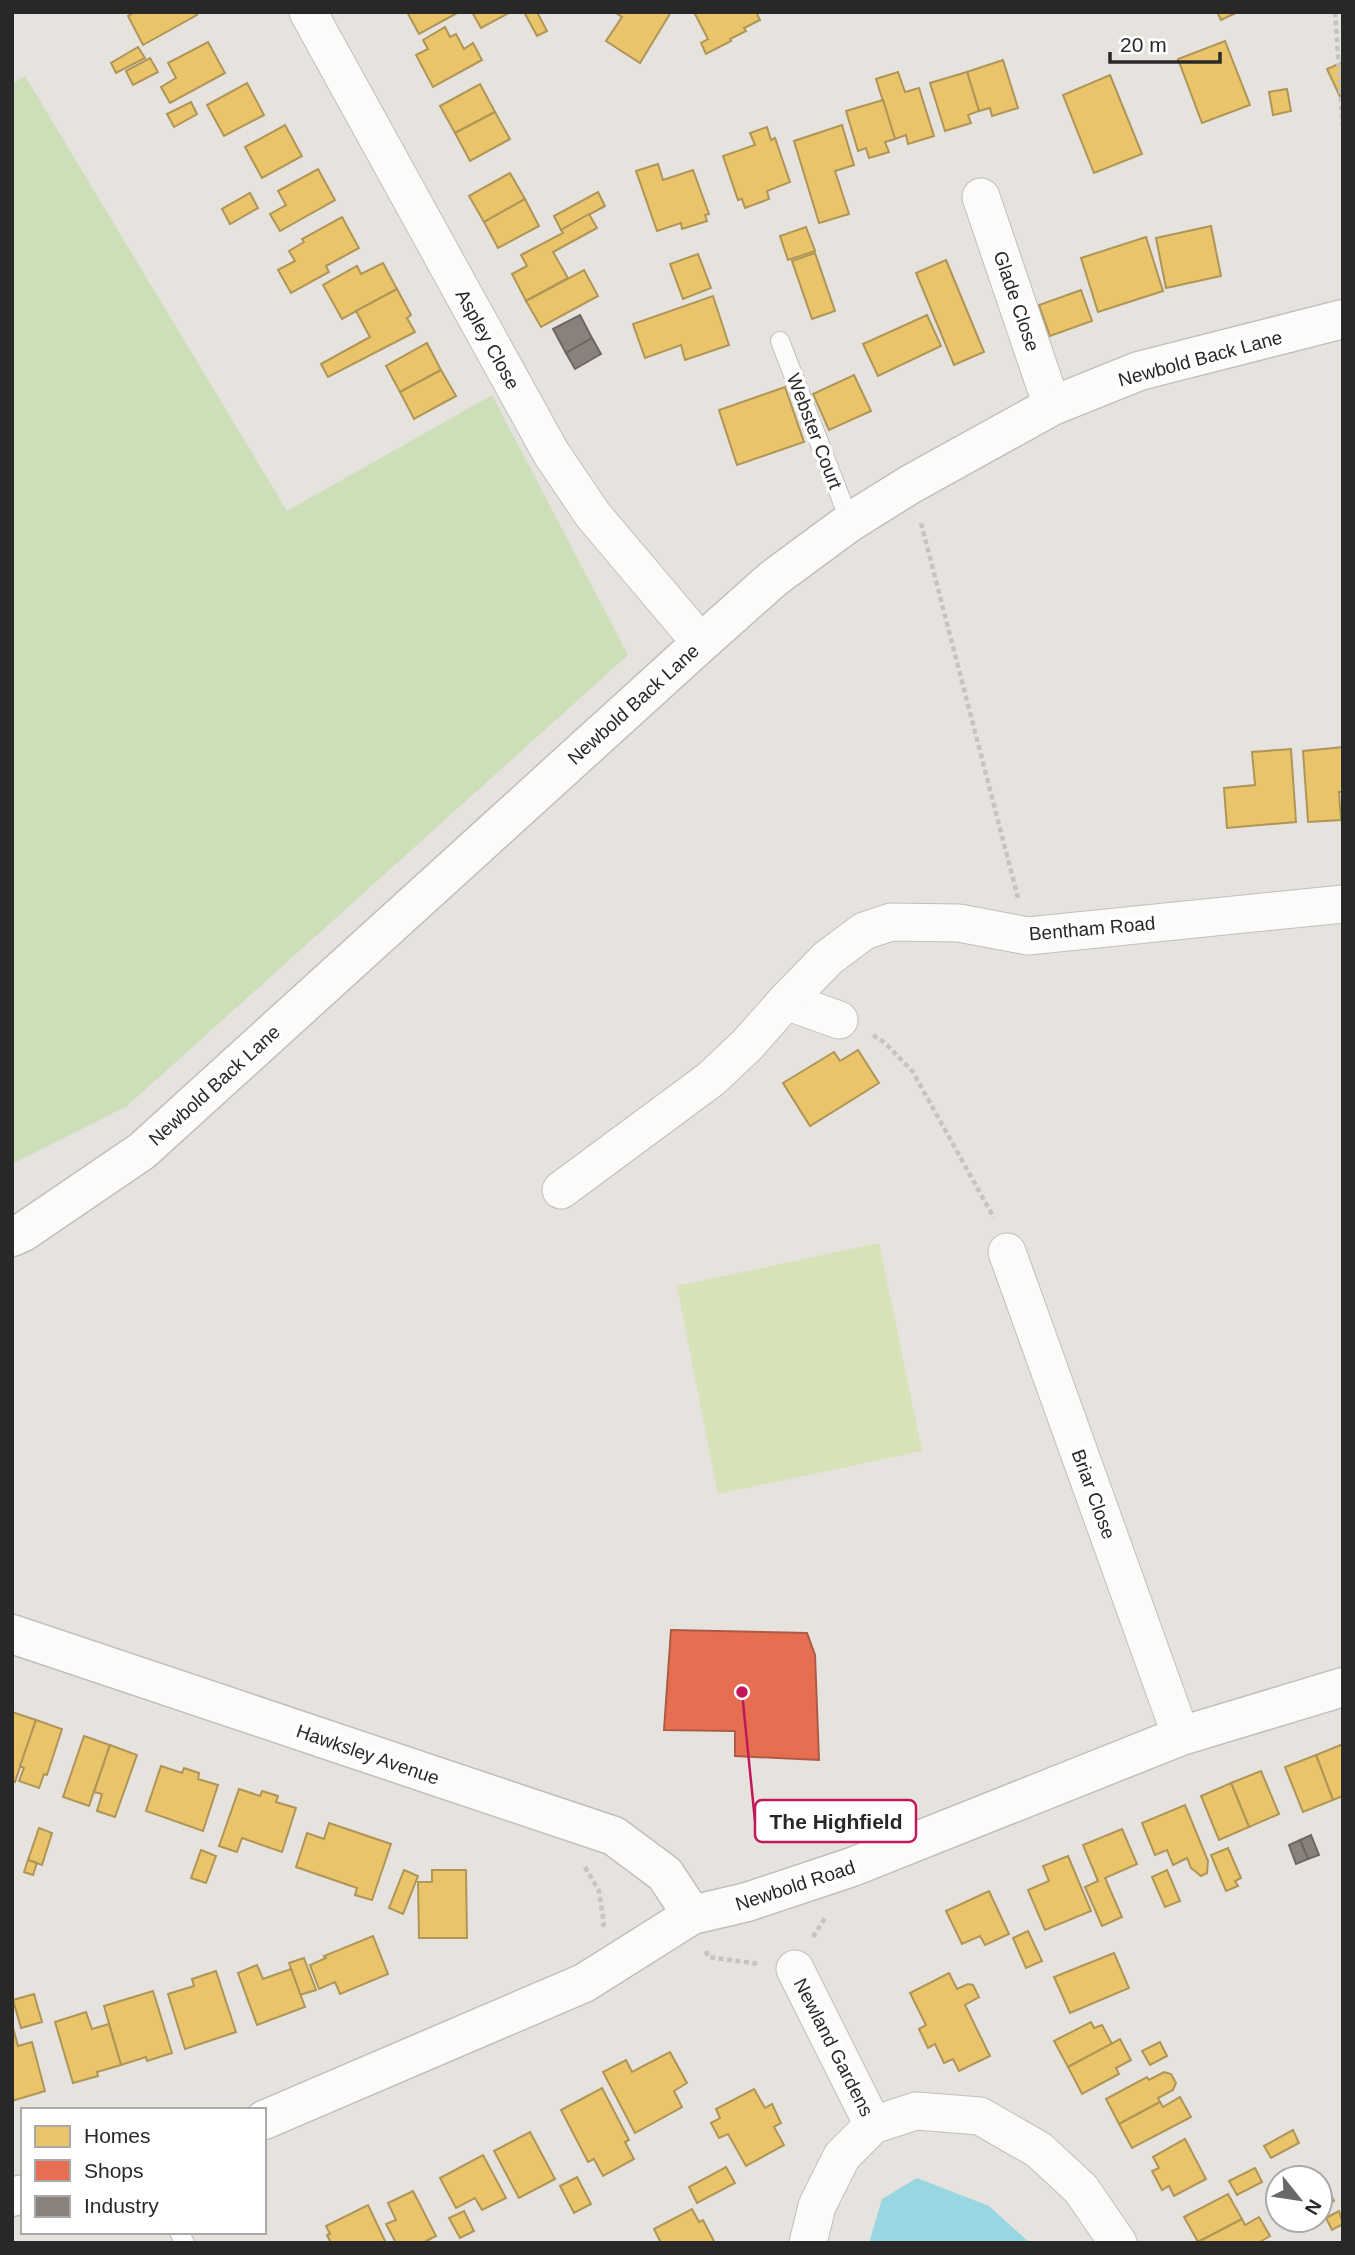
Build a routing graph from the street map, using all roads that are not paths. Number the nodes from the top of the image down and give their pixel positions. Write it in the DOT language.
graph roads {
  1 [pos="307,12"];
  2 [pos="981,197"];
  3 [pos="1343,320"];
  4 [pos="780,341"];
  5 [pos="1052,406"];
  6 [pos="850,522"];
  7 [pos="701,643"];
  8 [pos="1343,904"];
  9 [pos="786,1001"];
  10 [pos="838,1020"];
  11 [pos="561,1190"];
  12 [pos="12,1237"];
  13 [pos="1007,1252"];
  14 [pos="13,1636"];
  15 [pos="1343,1687"];
  16 [pos="1181,1736"];
  17 [pos="692,1915"];
  18 [pos="795,1969"];
  19 [pos="266,2119"];
  20 [pos="873,2125"];
  21 [pos="808,2243"];
  22 [pos="1118,2243"];
  1 -- 7 [label="street, Aspley Close"];
  2 -- 5 [label="street, Glade Close"];
  3 -- 5 [label="street, Newbold Back Lane"];
  4 -- 6 [label="lane, Webster Court"];
  5 -- 6 [label="street, Newbold Back Lane"];
  6 -- 7 [label="street, Newbold Back Lane"];
  7 -- 12 [label="street, Newbold Back Lane"];
  8 -- 9 [label="street, Bentham Road"];
  9 -- 10 [label="street"];
  9 -- 11 [label="street, Bentham Road"];
  13 -- 16 [label="street, Briar Close"];
  14 -- 17 [label="street, Hawksley Avenue"];
  15 -- 16 [label="street, Newbold Road"];
  16 -- 17 [label="street, Newbold Road"];
  17 -- 19 [label="street, Newbold Road"];
  18 -- 20 [label="street, Newland Gardens"];
  20 -- 21 [label="street, Newland Gardens"];
  20 -- 22 [label="street, Newland Gardens"];
}
